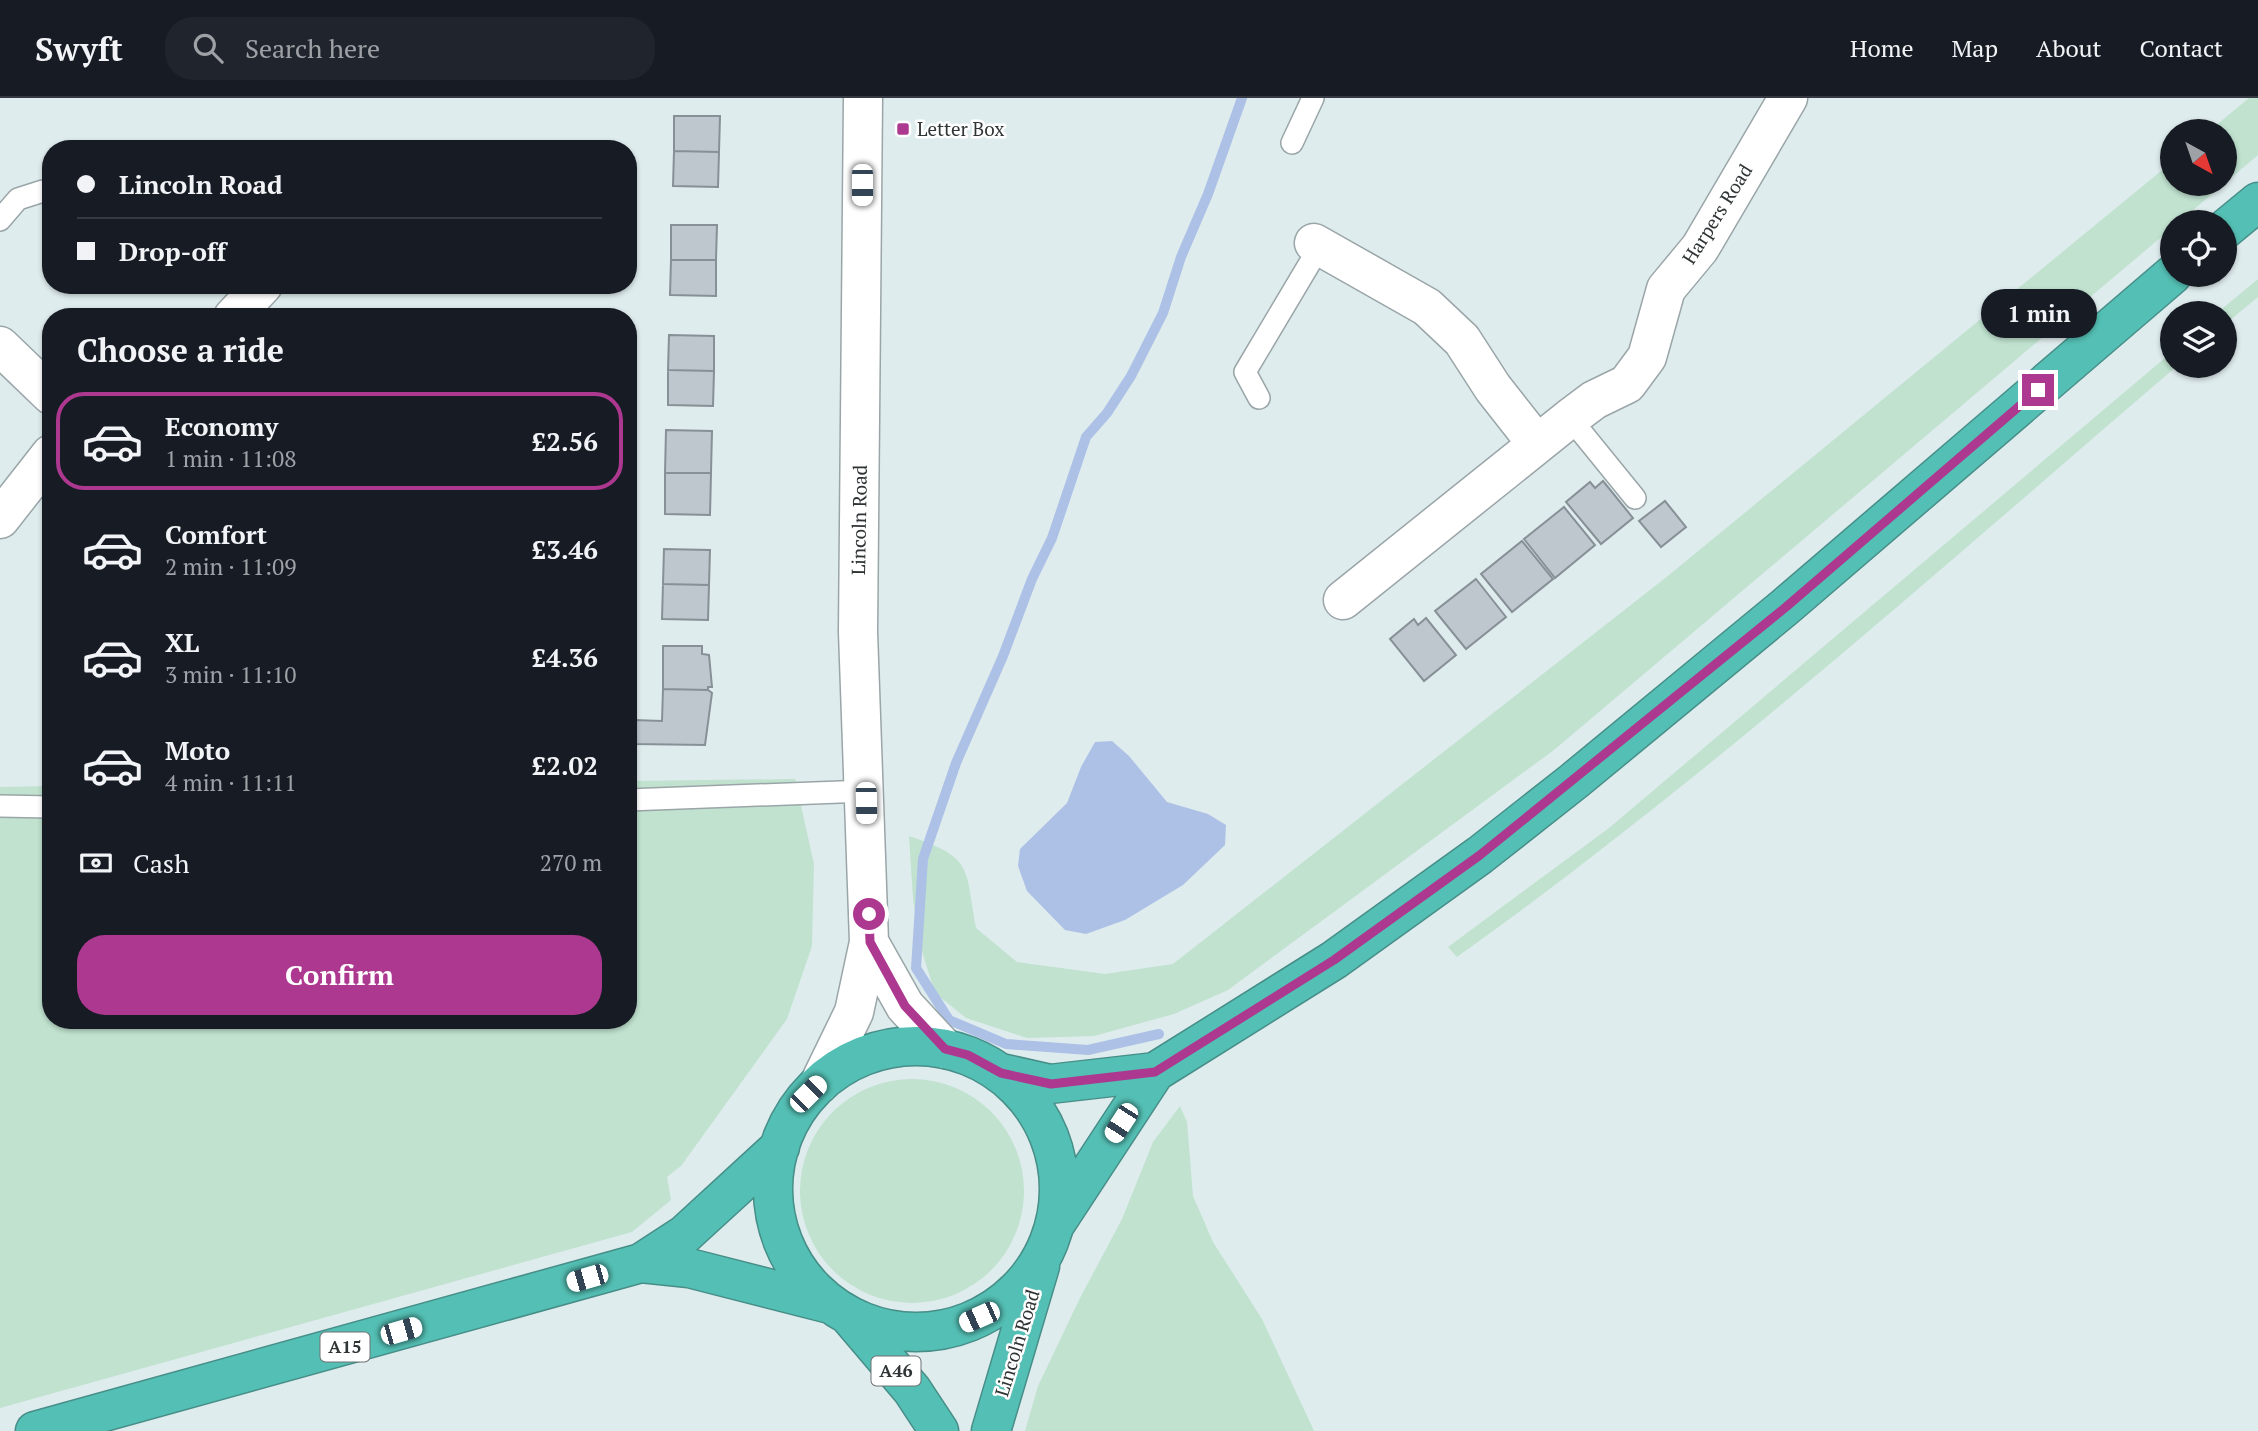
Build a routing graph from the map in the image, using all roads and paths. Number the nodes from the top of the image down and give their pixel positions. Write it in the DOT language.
graph roads {
  1 [pos="863,98"];
  2 [pos="1314,98"];
  3 [pos="1788,98"];
  4 [pos="1292,144"];
  5 [pos="42,191"];
  6 [pos="2258,202"];
  7 [pos="2237,219"];
  8 [pos="0,220"];
  9 [pos="1317,244"];
  10 [pos="2160,285"];
  11 [pos="255,294"];
  12 [pos="241,308"];
  13 [pos="0,346"];
  14 [pos="42,386"];
  15 [pos="1259,398"];
  16 [pos="1570,418"];
  17 [pos="1537,444"];
  18 [pos="42,465"];
  19 [pos="1634,498"];
  20 [pos="0,519"];
  21 [pos="1343,600"];
  22 [pos="866,792"];
  23 [pos="637,800"];
  24 [pos="0,806"];
  25 [pos="42,807"];
  26 [pos="870,942"];
  27 [pos="945,1049"];
  28 [pos="1155,1072"];
  29 [pos="1001,1073"];
  30 [pos="819,1084"];
  31 [pos="780,1147"];
  32 [pos="1049,1240"];
  33 [pos="641,1263"];
  34 [pos="839,1309"];
  35 [pos="35,1431"];
  36 [pos="939,1431"];
  37 [pos="990,1431"];
  1 -- 22 [label="street, Lincoln Road"];
  2 -- 4 [label="lane"];
  3 -- 16 [label="street, Harpers Road"];
  5 -- 8 [label="lane"];
  6 -- 7 [label="highway"];
  9 -- 15 [label="lane"];
  9 -- 17 [label="street"];
  10 -- 28 [label="highway, A15"];
  11 -- 12 [label="street"];
  13 -- 14 [label="street"];
  16 -- 17 [label="street, Harpers Road"];
  16 -- 19 [label="lane"];
  17 -- 21 [label="street, Harpers Road"];
  18 -- 20 [label="street"];
  22 -- 23 [label="lane"];
  22 -- 26 [label="street, Lincoln Road"];
  24 -- 25 [label="lane"];
  26 -- 27 [label="street, Lincoln Road"];
  26 -- 30 [label="street, Lincoln Road"];
  27 -- 29 [label="highway, A15"];
  27 -- 30 [label="highway, A15"];
  28 -- 29 [label="highway, A15"];
  28 -- 32 [label="highway, A15"];
  29 -- 32 [label="highway, A15"];
  30 -- 31 [label="highway, A15"];
  31 -- 33 [label="highway, A15"];
  31 -- 34 [label="highway, A15"];
  32 -- 34 [label="highway, A15"];
  32 -- 37 [label="highway, Lincoln Road"];
  33 -- 34 [label="highway, A15"];
  33 -- 35 [label="highway, A15"];
  34 -- 36 [label="highway, A46"];
}
